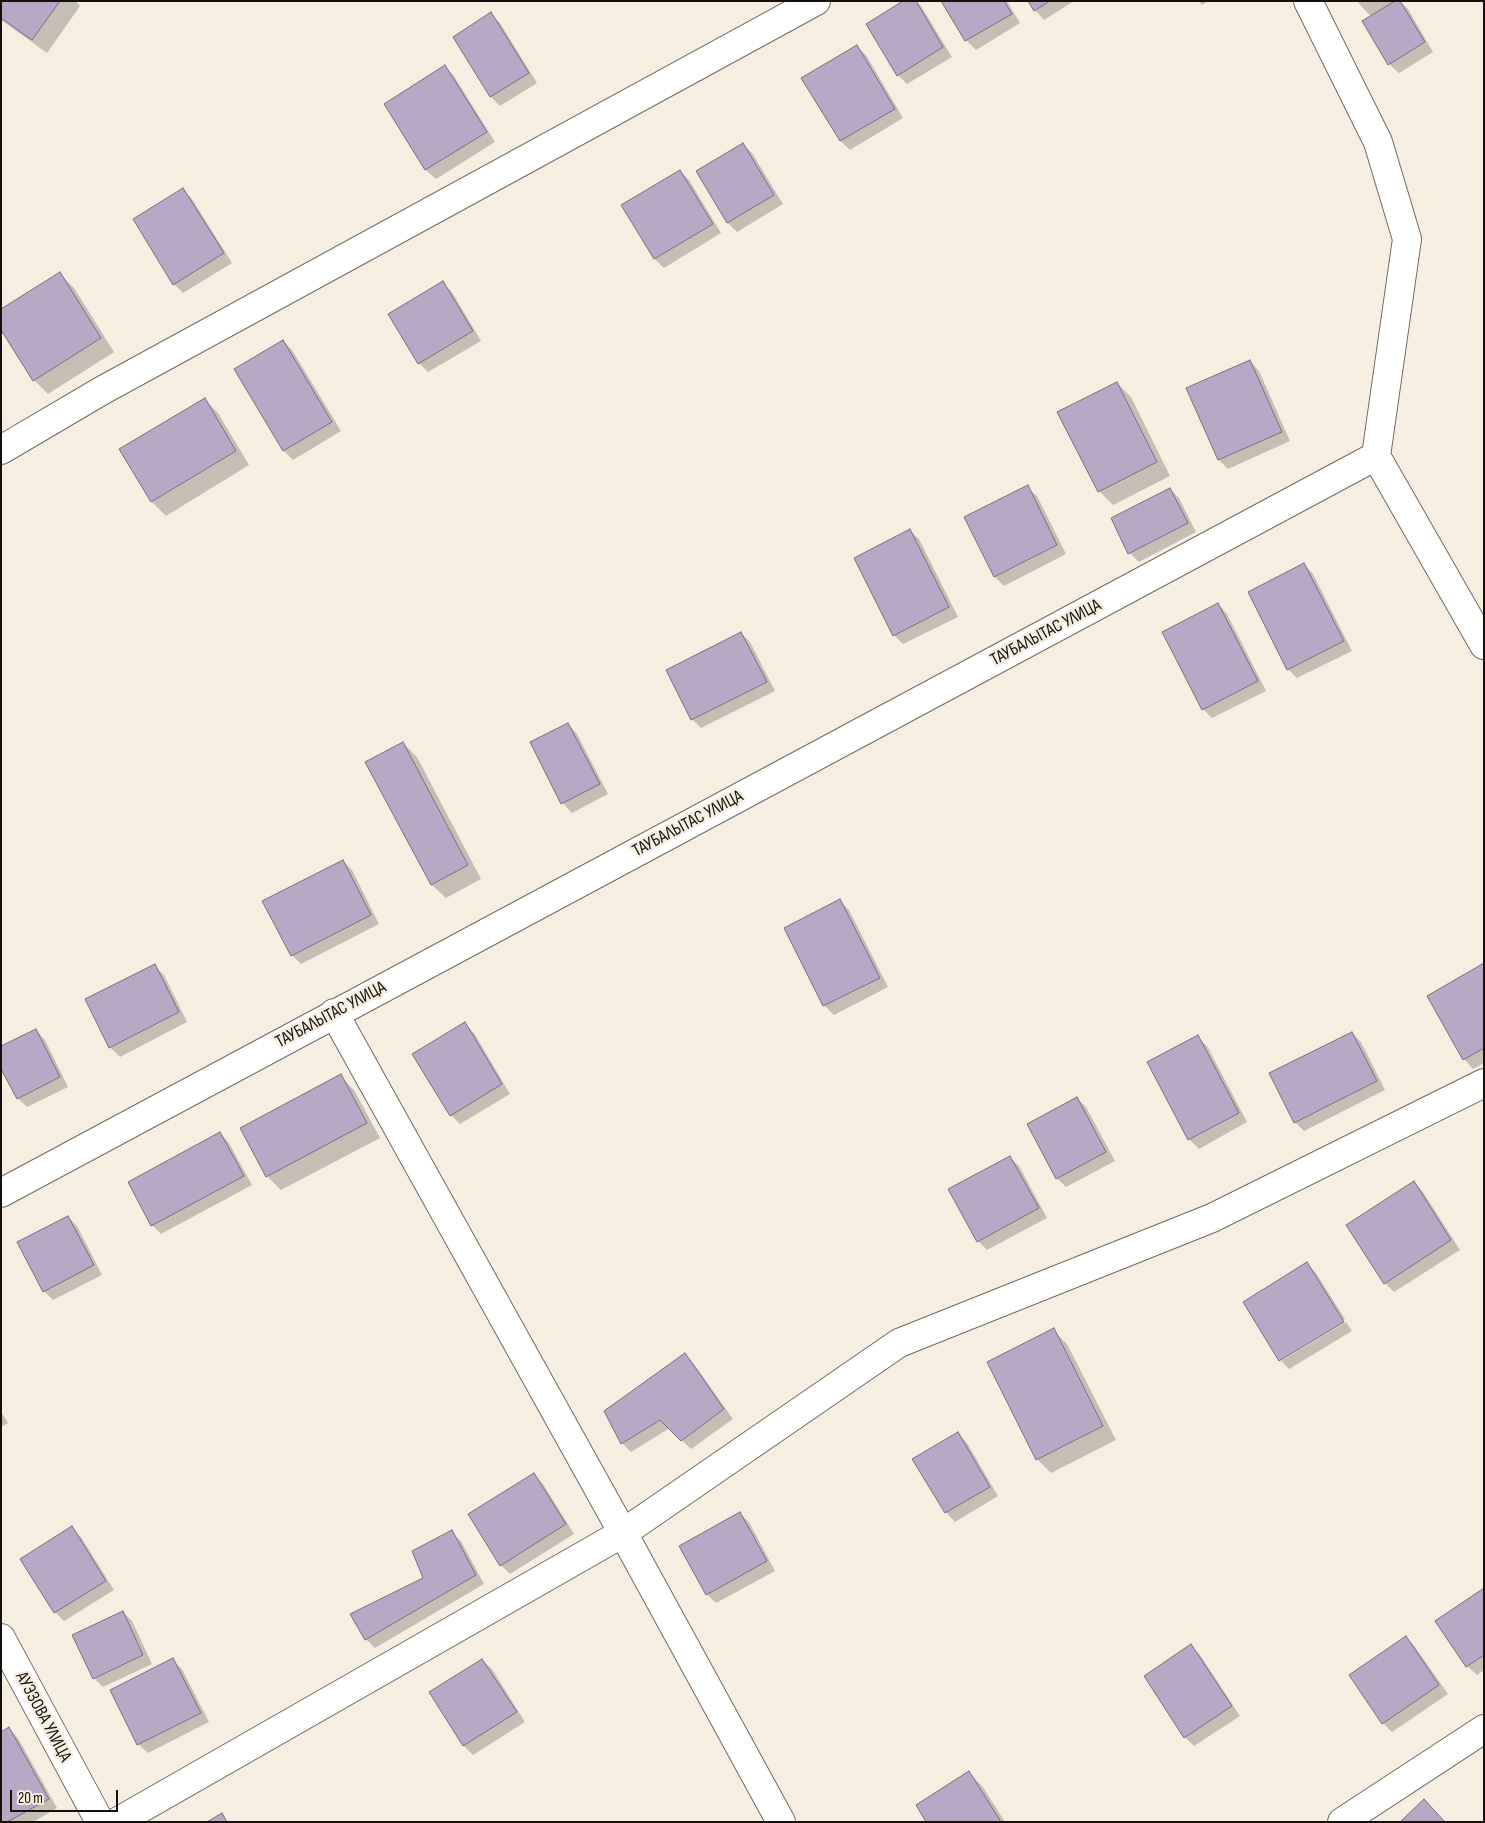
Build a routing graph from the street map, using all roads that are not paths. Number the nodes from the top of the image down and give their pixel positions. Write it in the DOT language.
graph roads {
  1 [pos="816,1"];
  2 [pos="1308,1"];
  3 [pos="1,450"];
  4 [pos="1376,456"];
  5 [pos="1484,646"];
  6 [pos="334,1013"];
  7 [pos="1484,1083"];
  8 [pos="1,1193"];
  9 [pos="623,1533"];
  10 [pos="1,1638"];
  11 [pos="1484,1729"];
  12 [pos="100,1822"];
  13 [pos="117,1822"];
  14 [pos="781,1822"];
  15 [pos="1342,1822"];
  1 -- 3 [label="street"];
  2 -- 4 [label="street"];
  4 -- 5 [label="street"];
  4 -- 6 [label="street, ТАУБАЛЫТАС УЛИЦА"];
  6 -- 8 [label="street, ТАУБАЛЫТАС УЛИЦА"];
  6 -- 9 [label="street"];
  7 -- 9 [label="street"];
  9 -- 13 [label="street"];
  9 -- 14 [label="street"];
  10 -- 12 [label="street, АУЭЗОВА УЛИЦА"];
  11 -- 15 [label="street"];
}
